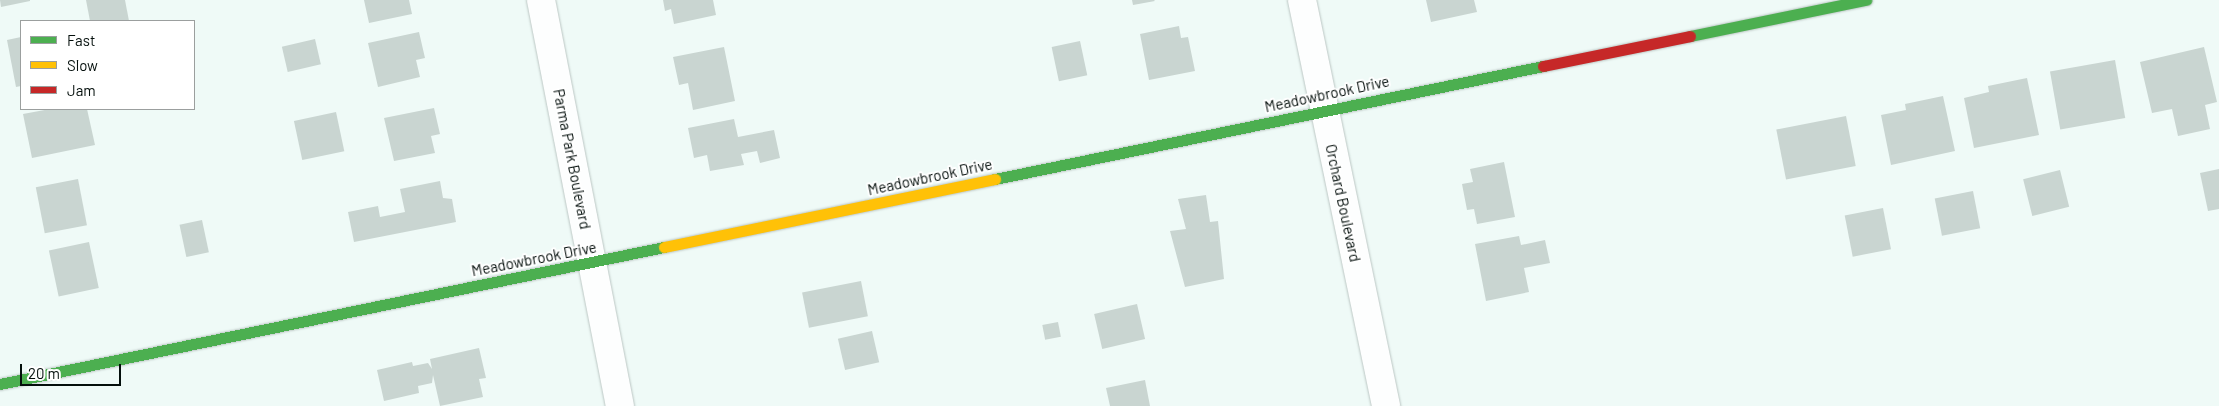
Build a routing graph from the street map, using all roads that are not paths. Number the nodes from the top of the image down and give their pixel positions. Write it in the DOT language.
graph roads {
  1 [pos="541,0"];
  2 [pos="1302,0"];
  3 [pos="1866,0"];
  4 [pos="1323,110"];
  5 [pos="592,263"];
  6 [pos="0,384"];
  7 [pos="620,406"];
  8 [pos="1386,406"];
  1 -- 5 [label="street, Parma Park Boulevard"];
  2 -- 4 [label="street, Orchard Boulevard"];
  3 -- 4 [label="street, Meadowbrook Drive"];
  4 -- 5 [label="street, Meadowbrook Drive"];
  4 -- 8 [label="street, Orchard Boulevard"];
  5 -- 6 [label="street, Meadowbrook Drive"];
  5 -- 7 [label="street, Parma Park Boulevard"];
}
